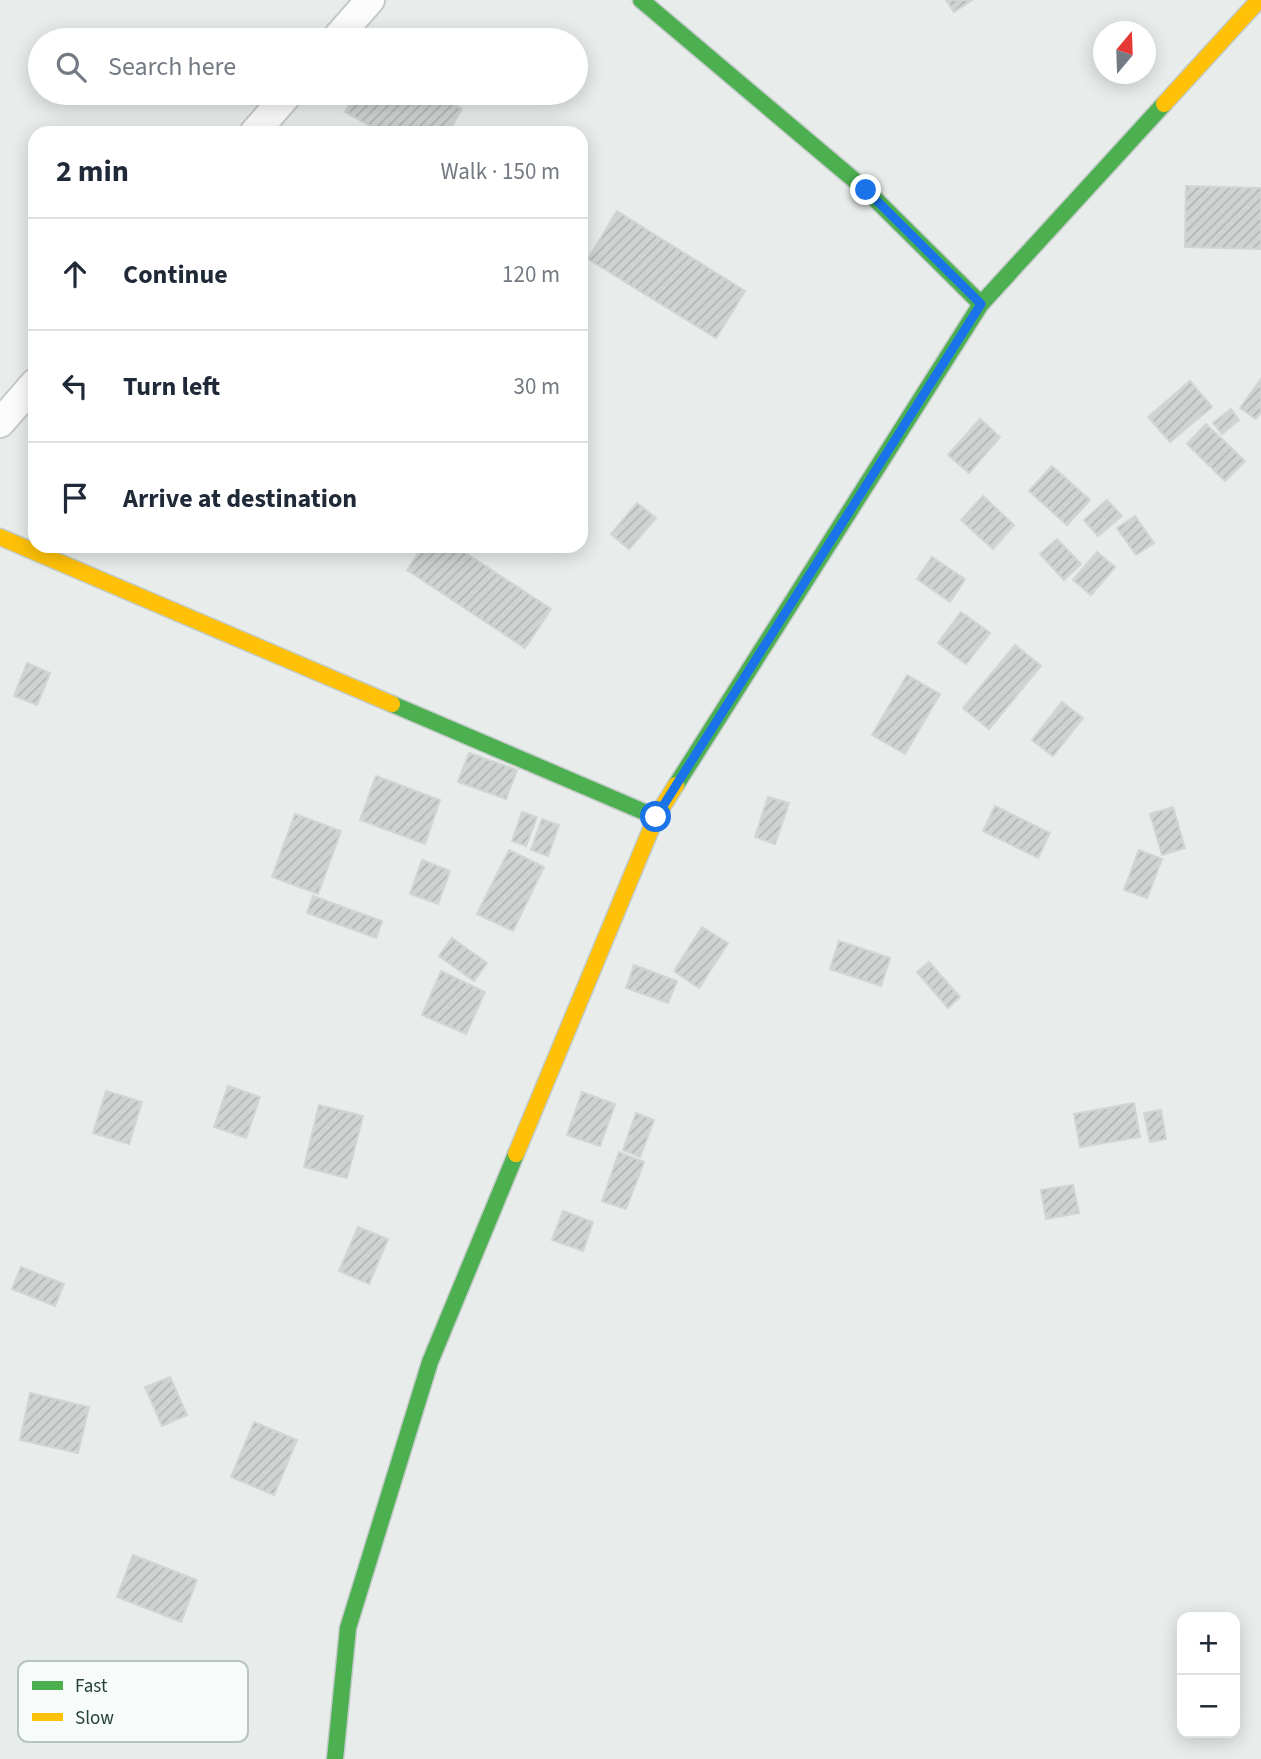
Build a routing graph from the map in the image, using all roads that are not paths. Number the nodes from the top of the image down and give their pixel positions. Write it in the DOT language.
graph roads {
  1 [pos="370,0"];
  2 [pos="641,0"];
  3 [pos="1259,0"];
  4 [pos="346,28"];
  5 [pos="278,105"];
  6 [pos="260,126"];
  7 [pos="981,304"];
  8 [pos="28,391"];
  9 [pos="0,424"];
  10 [pos="0,537"];
  11 [pos="28,549"];
  12 [pos="37,553"];
  13 [pos="656,817"];
  14 [pos="335,1759"];
  1 -- 4 [label="street"];
  2 -- 7 [label="street"];
  3 -- 7 [label="street"];
  5 -- 6 [label="street"];
  7 -- 13 [label="street"];
  8 -- 9 [label="street"];
  10 -- 11 [label="street"];
  12 -- 13 [label="street"];
  13 -- 14 [label="street"];
}
